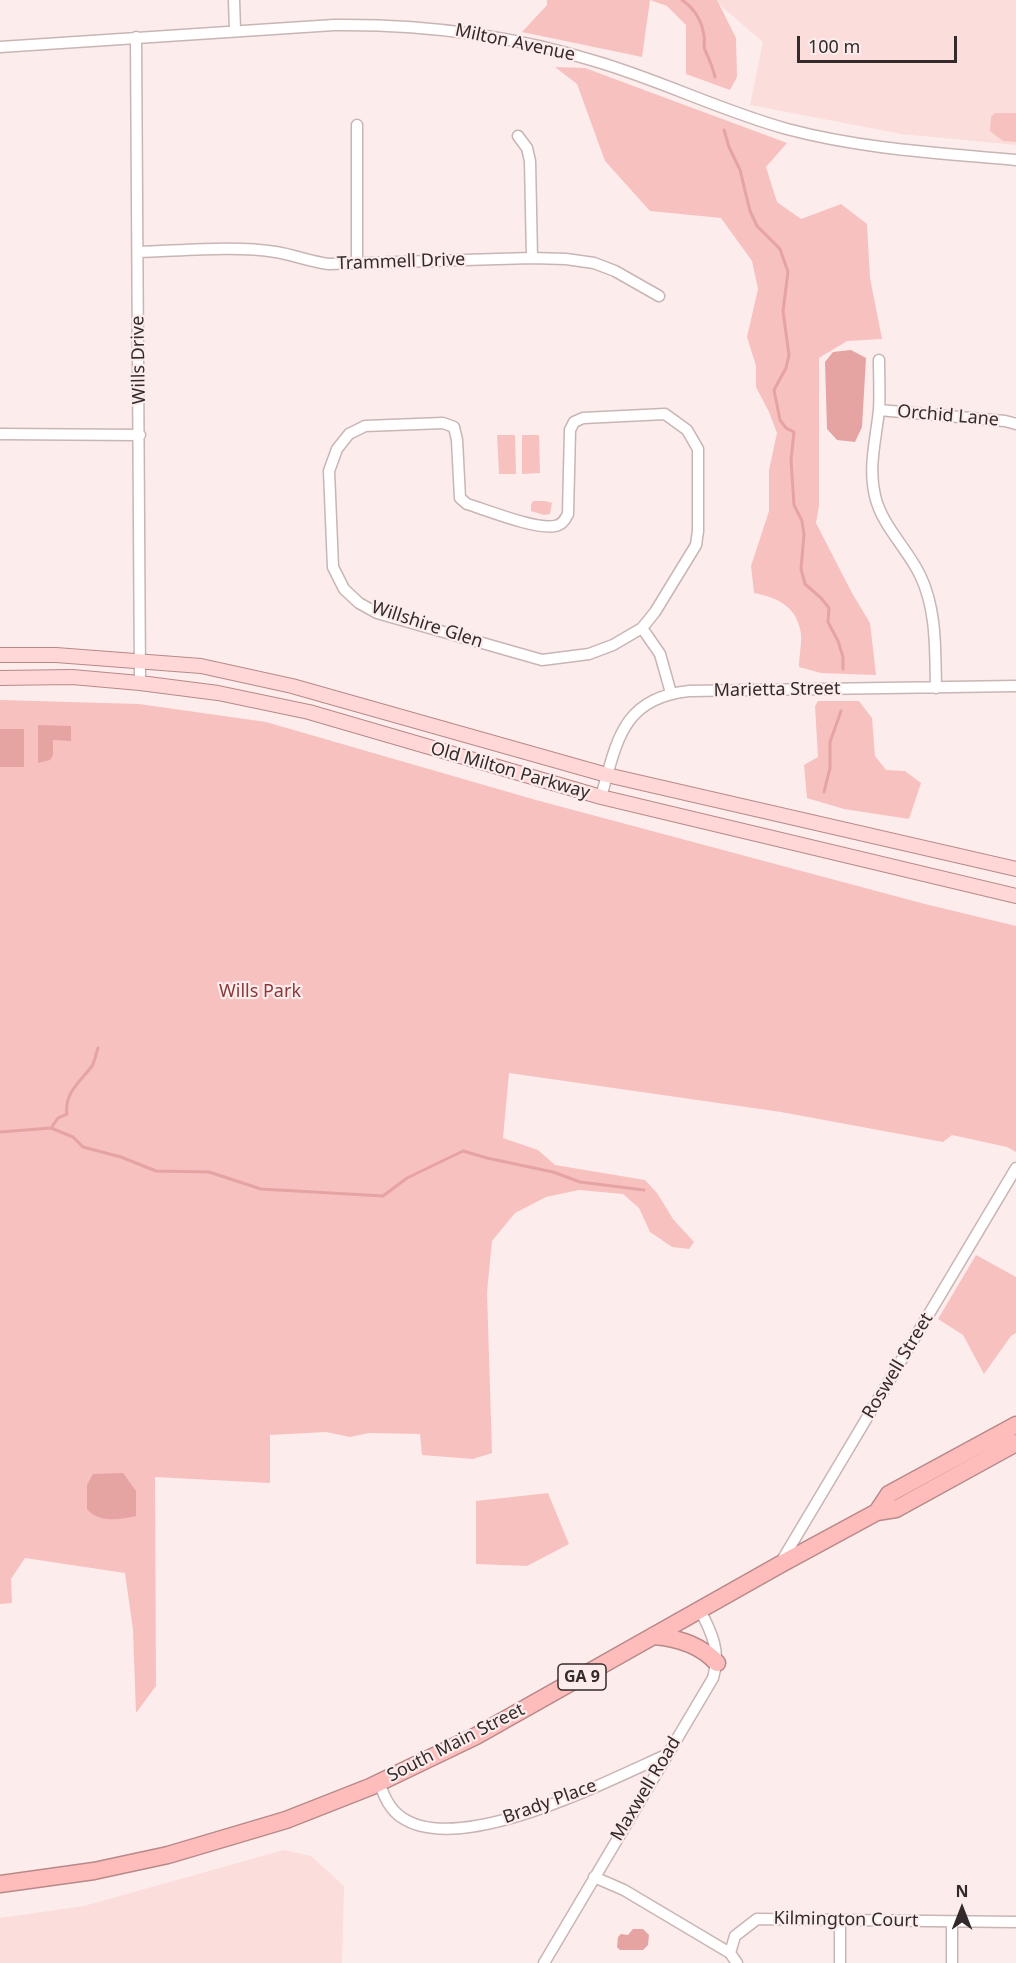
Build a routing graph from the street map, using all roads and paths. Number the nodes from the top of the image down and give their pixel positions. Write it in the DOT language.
graph roads {
  1 [pos="234,0"];
  2 [pos="235,30"];
  3 [pos="136,37"];
  4 [pos="0,47"];
  5 [pos="357,125"];
  6 [pos="518,136"];
  7 [pos="1016,160"];
  8 [pos="138,252"];
  9 [pos="532,258"];
  10 [pos="357,264"];
  11 [pos="659,296"];
  12 [pos="879,360"];
  13 [pos="879,410"];
  14 [pos="1016,424"];
  15 [pos="0,434"];
  16 [pos="140,435"];
  17 [pos="642,628"];
  18 [pos="0,655"];
  19 [pos="140,660"];
  20 [pos="0,678"];
  21 [pos="140,683"];
  22 [pos="1016,686"];
  23 [pos="936,688"];
  24 [pos="671,693"];
  25 [pos="607,774"];
  26 [pos="601,797"];
  27 [pos="1016,869"];
  28 [pos="1016,896"];
  29 [pos="1016,1168"];
  30 [pos="1016,1425"];
  31 [pos="1014,1444"];
  32 [pos="877,1512"];
  33 [pos="780,1564"];
  34 [pos="700,1610"];
  35 [pos="654,1636"];
  36 [pos="717,1663"];
  37 [pos="666,1755"];
  38 [pos="378,1783"];
  39 [pos="594,1877"];
  40 [pos="0,1884"];
  41 [pos="840,1920"];
  42 [pos="952,1922"];
  43 [pos="1016,1922"];
  44 [pos="730,1953"];
  45 [pos="543,1963"];
  46 [pos="737,1963"];
  47 [pos="840,1963"];
  48 [pos="952,1963"];
  1 -- 2 [label="street"];
  2 -- 3 [label="street, Milton Avenue"];
  2 -- 7 [label="street, Milton Avenue"];
  3 -- 4 [label="street, Milton Avenue"];
  3 -- 8 [label="street, Wills Drive"];
  5 -- 10 [label="street"];
  6 -- 9 [label="street"];
  8 -- 10 [label="street, Trammell Drive"];
  8 -- 16 [label="street, Wills Drive"];
  9 -- 10 [label="street, Trammell Drive"];
  9 -- 11 [label="street, Trammell Drive"];
  12 -- 13 [label="street"];
  13 -- 14 [label="street, Orchid Lane"];
  13 -- 23 [label="street"];
  15 -- 16 [label="street"];
  16 -- 19 [label="street, Wills Drive"];
  17 -- 17 [label="street, Willshire Glen"];
  17 -- 24 [label="street"];
  18 -- 19 [label="main road, Old Milton Parkway"];
  19 -- 21 [label="street, Wills Drive"];
  19 -- 25 [label="main road, Old Milton Parkway"];
  20 -- 21 [label="main road, Old Milton Parkway"];
  21 -- 26 [label="main road, Old Milton Parkway"];
  22 -- 23 [label="street, Marietta Street"];
  23 -- 24 [label="street, Marietta Street"];
  24 -- 25 [label="street, Marietta Street"];
  25 -- 26 [label="street, Marietta Street"];
  25 -- 27 [label="main road, Old Milton Parkway"];
  26 -- 28 [label="main road, Old Milton Parkway"];
  29 -- 33 [label="street, Roswell Street"];
  30 -- 32 [label="highway, South Main Street / GA 9"];
  31 -- 32 [label="highway, South Main Street / GA 9"];
  32 -- 33 [label="highway, South Main Street / GA 9"];
  33 -- 34 [label="highway, South Main Street / GA 9"];
  34 -- 35 [label="highway, South Main Street / GA 9"];
  34 -- 36 [label="street"];
  35 -- 36 [label="highway"];
  35 -- 38 [label="highway, South Main Street / GA 9"];
  36 -- 37 [label="street, Maxwell Road"];
  37 -- 38 [label="street, Brady Place"];
  37 -- 39 [label="street, Maxwell Road"];
  38 -- 40 [label="highway, South Main Street / GA 9"];
  39 -- 44 [label="street"];
  39 -- 45 [label="street, Maxwell Road"];
  41 -- 42 [label="street, Kilmington Court"];
  41 -- 44 [label="street, Kilmington Court"];
  41 -- 47 [label="street"];
  42 -- 43 [label="street, Kilmington Court"];
  42 -- 48 [label="street"];
  44 -- 46 [label="street"];
}
